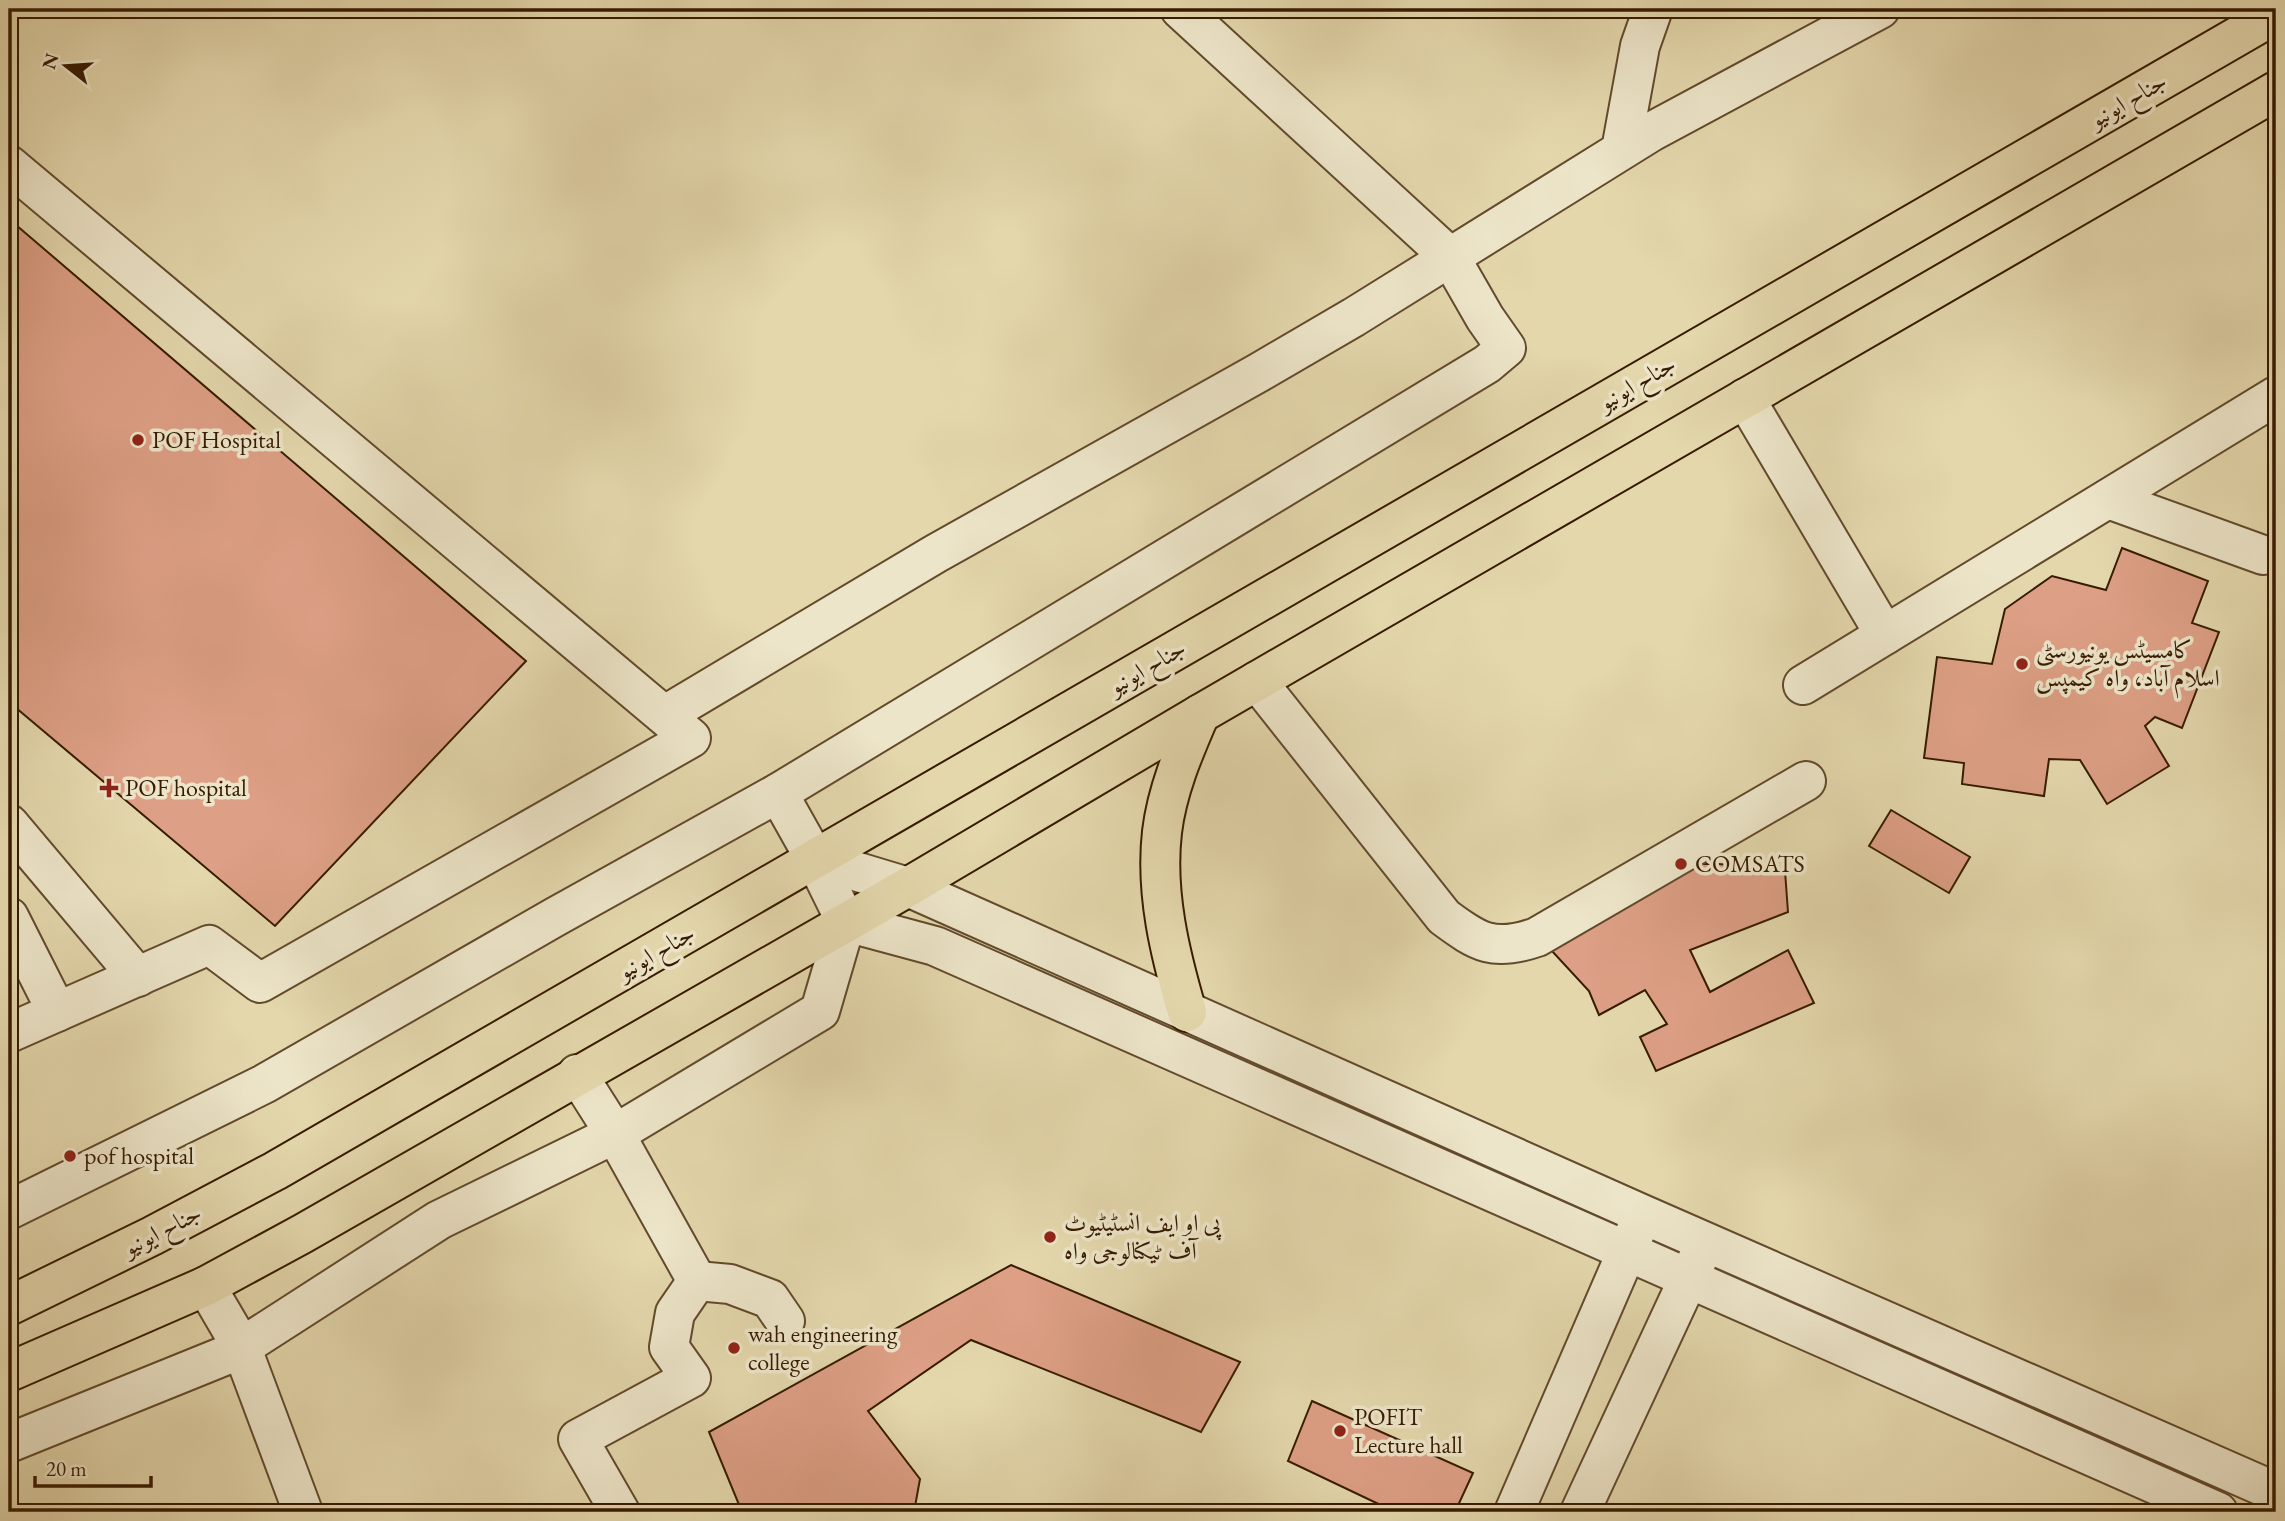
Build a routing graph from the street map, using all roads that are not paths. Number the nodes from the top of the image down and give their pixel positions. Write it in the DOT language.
graph roads {
  1 [pos="1180,9"];
  2 [pos="1653,9"];
  3 [pos="1880,9"];
  4 [pos="2276,14"];
  5 [pos="2276,91"];
  6 [pos="1621,150"];
  7 [pos="9,165"];
  8 [pos="1450,257"];
  9 [pos="2276,396"];
  10 [pos="1745,398"];
  11 [pos="2108,499"];
  12 [pos="2263,555"];
  13 [pos="1885,635"];
  14 [pos="1257,681"];
  15 [pos="1803,685"];
  16 [pos="1200,714"];
  17 [pos="665,715"];
  18 [pos="1806,781"];
  19 [pos="778,793"];
  20 [pos="9,824"];
  21 [pos="815,859"];
  22 [pos="908,887"];
  23 [pos="9,917"];
  24 [pos="846,922"];
  25 [pos="138,976"];
  26 [pos="57,1012"];
  27 [pos="1187,1012"];
  28 [pos="9,1033"];
  29 [pos="1171,1051"];
  30 [pos="577,1074"];
  31 [pos="615,1134"];
  32 [pos="9,1210"];
  33 [pos="1642,1214"];
  34 [pos="1705,1241"];
  35 [pos="1627,1252"];
  36 [pos="1690,1280"];
  37 [pos="697,1281"];
  38 [pos="206,1286"];
  39 [pos="9,1306"];
  40 [pos="785,1321"];
  41 [pos="241,1346"];
  42 [pos="9,1372"];
  43 [pos="9,1443"];
  44 [pos="2276,1492"];
  45 [pos="303,1512"];
  46 [pos="620,1512"];
  47 [pos="1514,1512"];
  48 [pos="1580,1512"];
  49 [pos="2218,1512"];
  1 -- 8 [label="street"];
  2 -- 6 [label="street"];
  3 -- 6 [label="street"];
  4 -- 21 [label="main road, جناح ایونیو"];
  5 -- 10 [label="main road"];
  6 -- 8 [label="street"];
  7 -- 17 [label="street"];
  8 -- 17 [label="street"];
  8 -- 19 [label="street"];
  9 -- 11 [label="street"];
  10 -- 13 [label="street"];
  10 -- 14 [label="main road"];
  11 -- 12 [label="street"];
  11 -- 13 [label="street"];
  13 -- 15 [label="street"];
  14 -- 16 [label="main road"];
  14 -- 18 [label="street"];
  16 -- 22 [label="main road"];
  16 -- 27 [label="main road"];
  17 -- 25 [label="street"];
  19 -- 21 [label="street"];
  19 -- 32 [label="street"];
  20 -- 25 [label="street"];
  21 -- 22 [label="street"];
  21 -- 24 [label="street"];
  21 -- 39 [label="main road, جناح ایونیو"];
  22 -- 24 [label="main road"];
  22 -- 27 [label="street"];
  23 -- 26 [label="street"];
  24 -- 29 [label="street"];
  24 -- 30 [label="main road"];
  24 -- 31 [label="street"];
  25 -- 26 [label="street"];
  26 -- 28 [label="street"];
  27 -- 29 [label="street"];
  27 -- 33 [label="street"];
  29 -- 35 [label="street"];
  30 -- 31 [label="street"];
  30 -- 38 [label="main road"];
  31 -- 37 [label="street"];
  31 -- 41 [label="street"];
  33 -- 34 [label="street"];
  33 -- 35 [label="street"];
  34 -- 36 [label="street"];
  34 -- 44 [label="street"];
  35 -- 36 [label="street"];
  35 -- 47 [label="street"];
  36 -- 48 [label="street"];
  36 -- 49 [label="street"];
  37 -- 40 [label="street"];
  37 -- 46 [label="street"];
  38 -- 41 [label="street"];
  38 -- 42 [label="main road"];
  41 -- 43 [label="street"];
  41 -- 45 [label="street"];
}
